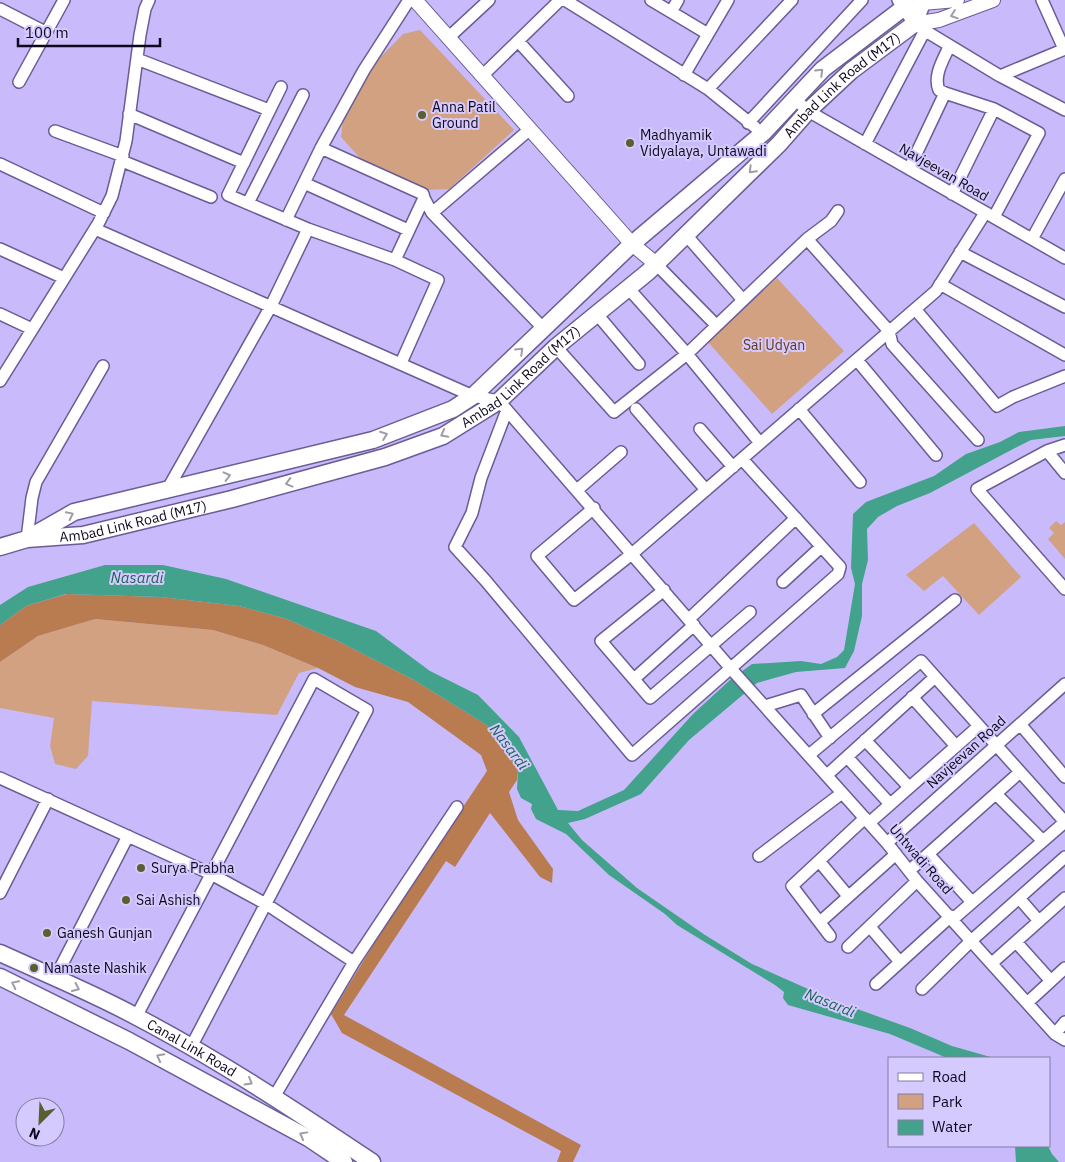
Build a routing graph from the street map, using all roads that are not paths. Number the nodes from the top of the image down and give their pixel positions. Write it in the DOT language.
graph roads {
  1 [pos="64,0"];
  2 [pos="150,0"];
  3 [pos="409,0"];
  4 [pos="416,0"];
  5 [pos="489,0"];
  6 [pos="560,0"];
  7 [pos="565,0"];
  8 [pos="652,0"];
  9 [pos="678,0"];
  10 [pos="728,0"];
  11 [pos="792,0"];
  12 [pos="862,0"];
  13 [pos="957,0"];
  14 [pos="993,0"];
  15 [pos="1042,0"];
  16 [pos="924,2"];
  17 [pos="900,4"];
  18 [pos="671,12"];
  19 [pos="1,13"];
  20 [pos="919,28"];
  21 [pos="45,32"];
  22 [pos="708,34"];
  23 [pos="448,38"];
  24 [pos="518,41"];
  25 [pos="949,47"];
  26 [pos="1065,49"];
  27 [pos="137,59"];
  28 [pos="684,75"];
  29 [pos="482,76"];
  30 [pos="1000,76"];
  31 [pos="19,82"];
  32 [pos="280,86"];
  33 [pos="708,89"];
  34 [pos="945,92"];
  35 [pos="303,95"];
  36 [pos="568,96"];
  37 [pos="794,99"];
  38 [pos="269,110"];
  39 [pos="994,110"];
  40 [pos="1065,110"];
  41 [pos="808,111"];
  42 [pos="129,114"];
  43 [pos="748,123"];
  44 [pos="55,130"];
  45 [pos="529,130"];
  46 [pos="763,133"];
  47 [pos="865,144"];
  48 [pos="321,148"];
  49 [pos="122,158"];
  50 [pos="244,163"];
  51 [pos="0,164"];
  52 [pos="909,169"];
  53 [pos="1065,179"];
  54 [pos="304,183"];
  55 [pos="952,194"];
  56 [pos="211,197"];
  57 [pos="424,198"];
  58 [pos="248,204"];
  59 [pos="838,211"];
  60 [pos="104,213"];
  61 [pos="432,213"];
  62 [pos="989,215"];
  63 [pos="286,220"];
  64 [pos="95,229"];
  65 [pos="308,229"];
  66 [pos="408,230"];
  67 [pos="686,235"];
  68 [pos="807,239"];
  69 [pos="1032,239"];
  70 [pos="632,244"];
  71 [pos="0,249"];
  72 [pos="960,252"];
  73 [pos="1065,258"];
  74 [pos="394,260"];
  75 [pos="654,263"];
  76 [pos="64,278"];
  77 [pos="940,284"];
  78 [pos="628,289"];
  79 [pos="743,300"];
  80 [pos="271,306"];
  81 [pos="1065,307"];
  82 [pos="915,309"];
  83 [pos="596,313"];
  84 [pos="0,314"];
  85 [pos="716,325"];
  86 [pos="543,328"];
  87 [pos="32,329"];
  88 [pos="889,331"];
  89 [pos="556,347"];
  90 [pos="687,354"];
  91 [pos="1065,355"];
  92 [pos="857,360"];
  93 [pos="401,364"];
  94 [pos="639,364"];
  95 [pos="103,366"];
  96 [pos="1065,376"];
  97 [pos="0,381"];
  98 [pos="473,396"];
  99 [pos="503,406"];
  100 [pos="636,409"];
  101 [pos="799,410"];
  102 [pos="700,429"];
  103 [pos="978,440"];
  104 [pos="760,443"];
  105 [pos="1065,445"];
  106 [pos="1047,451"];
  107 [pos="621,452"];
  108 [pos="936,455"];
  109 [pos="737,463"];
  110 [pos="1065,473"];
  111 [pos="860,482"];
  112 [pos="577,490"];
  113 [pos="706,490"];
  114 [pos="166,492"];
  115 [pos="594,508"];
  116 [pos="796,518"];
  117 [pos="27,539"];
  118 [pos="821,546"];
  119 [pos="0,547"];
  120 [pos="633,553"];
  121 [pos="783,582"];
  122 [pos="1065,589"];
  123 [pos="664,590"];
  124 [pos="956,600"];
  125 [pos="750,612"];
  126 [pos="692,622"];
  127 [pos="712,646"];
  128 [pos="732,670"];
  129 [pos="935,677"];
  130 [pos="634,679"];
  131 [pos="1065,684"];
  132 [pos="912,697"];
  133 [pos="765,706"];
  134 [pos="813,714"];
  135 [pos="1020,724"];
  136 [pos="979,726"];
  137 [pos="830,738"];
  138 [pos="865,740"];
  139 [pos="956,746"];
  140 [pos="996,746"];
  141 [pos="809,755"];
  142 [pos="847,757"];
  143 [pos="1020,772"];
  144 [pos="827,775"];
  145 [pos="1065,777"];
  146 [pos="0,778"];
  147 [pos="909,787"];
  148 [pos="842,793"];
  149 [pos="996,794"];
  150 [pos="48,799"];
  151 [pos="890,804"];
  152 [pos="457,807"];
  153 [pos="867,820"];
  154 [pos="1065,822"];
  155 [pos="128,836"];
  156 [pos="1043,841"];
  157 [pos="887,843"];
  158 [pos="896,854"];
  159 [pos="928,854"];
  160 [pos="760,856"];
  161 [pos="1065,857"];
  162 [pos="819,861"];
  163 [pos="909,871"];
  164 [pos="211,874"];
  165 [pos="917,881"];
  166 [pos="0,893"];
  167 [pos="848,896"];
  168 [pos="1019,898"];
  169 [pos="1064,901"];
  170 [pos="972,902"];
  171 [pos="266,904"];
  172 [pos="952,917"];
  173 [pos="1039,921"];
  174 [pos="820,922"];
  175 [pos="870,927"];
  176 [pos="830,936"];
  177 [pos="972,940"];
  178 [pos="1016,942"];
  179 [pos="848,947"];
  180 [pos="0,953"];
  181 [pos="354,962"];
  182 [pos="900,962"];
  183 [pos="992,964"];
  184 [pos="1065,968"];
  185 [pos="0,977"];
  186 [pos="55,978"];
  187 [pos="1051,981"];
  188 [pos="876,984"];
  189 [pos="922,989"];
  190 [pos="1027,1003"];
  191 [pos="136,1017"];
  192 [pos="1065,1022"];
  193 [pos="1060,1037"];
  194 [pos="191,1047"];
  195 [pos="274,1097"];
  196 [pos="344,1162"];
  197 [pos="372,1162"];
  1 -- 21 [label="street"];
  2 -- 27 [label="street"];
  3 -- 48 [label="street"];
  4 -- 23 [label="street"];
  5 -- 23 [label="street"];
  6 -- 24 [label="street"];
  7 -- 28 [label="street"];
  8 -- 18 [label="street"];
  9 -- 18 [label="street"];
  10 -- 22 [label="street"];
  11 -- 33 [label="street"];
  12 -- 43 [label="street"];
  13 -- 16 [label="street"];
  14 -- 20 [label="street, one-way"];
  15 -- 26 [label="street"];
  16 -- 17 [label="main road"];
  16 -- 20 [label="main road, Ambad Link Road (M17)"];
  17 -- 20 [label="street"];
  37 -- 17 [label="main road, one-way"];
  18 -- 22 [label="street"];
  19 -- 21 [label="street"];
  20 -- 25 [label="street"];
  20 -- 41 [label="main road, Ambad Link Road (M17)"];
  20 -- 47 [label="street"];
  21 -- 31 [label="street"];
  22 -- 28 [label="street"];
  23 -- 29 [label="street"];
  24 -- 29 [label="street"];
  24 -- 36 [label="street"];
  25 -- 30 [label="street"];
  25 -- 34 [label="street"];
  26 -- 30 [label="street"];
  27 -- 38 [label="street"];
  27 -- 42 [label="street"];
  28 -- 33 [label="street"];
  29 -- 45 [label="street"];
  30 -- 40 [label="street"];
  32 -- 38 [label="street"];
  33 -- 43 [label="street"];
  34 -- 39 [label="street"];
  34 -- 52 [label="street"];
  35 -- 58 [label="street"];
  37 -- 41 [label="street, Navjeevan Road"];
  37 -- 46 [label="main road"];
  38 -- 50 [label="street"];
  39 -- 55 [label="street"];
  39 -- 62 [label="street"];
  41 -- 47 [label="street, Navjeevan Road"];
  41 -- 67 [label="main road, Ambad Link Road (M17), one-way"];
  42 -- 49 [label="street"];
  42 -- 50 [label="street"];
  43 -- 46 [label="street"];
  44 -- 49 [label="street"];
  45 -- 61 [label="street"];
  45 -- 70 [label="street"];
  46 -- 70 [label="main road"];
  47 -- 52 [label="street, Navjeevan Road"];
  48 -- 54 [label="street"];
  48 -- 57 [label="street"];
  49 -- 56 [label="street"];
  49 -- 60 [label="street"];
  50 -- 58 [label="street"];
  51 -- 60 [label="street"];
  52 -- 55 [label="street, Navjeevan Road"];
  53 -- 69 [label="street"];
  54 -- 63 [label="street"];
  54 -- 66 [label="street"];
  55 -- 62 [label="street, Navjeevan Road"];
  57 -- 61 [label="street"];
  57 -- 66 [label="street"];
  58 -- 63 [label="street"];
  59 -- 68 [label="street"];
  60 -- 64 [label="street"];
  61 -- 86 [label="street"];
  62 -- 69 [label="street, Navjeevan Road"];
  62 -- 72 [label="street"];
  63 -- 65 [label="street"];
  64 -- 76 [label="street"];
  64 -- 80 [label="street"];
  65 -- 74 [label="street"];
  65 -- 80 [label="street"];
  66 -- 74 [label="street"];
  67 -- 75 [label="main road, Ambad Link Road (M17)"];
  67 -- 79 [label="street"];
  68 -- 79 [label="street"];
  68 -- 88 [label="street"];
  69 -- 73 [label="street, Navjeevan Road"];
  70 -- 75 [label="street"];
  70 -- 86 [label="main road"];
  71 -- 76 [label="street"];
  72 -- 77 [label="street"];
  72 -- 81 [label="street"];
  74 -- 93 [label="street"];
  75 -- 78 [label="main road, Ambad Link Road (M17)"];
  75 -- 85 [label="street"];
  76 -- 87 [label="street"];
  77 -- 82 [label="street"];
  77 -- 91 [label="street"];
  78 -- 83 [label="main road, Ambad Link Road (M17)"];
  78 -- 90 [label="street"];
  79 -- 85 [label="street"];
  80 -- 93 [label="street"];
  80 -- 114 [label="street"];
  82 -- 88 [label="street"];
  82 -- 96 [label="street"];
  83 -- 89 [label="main road, Ambad Link Road (M17)"];
  83 -- 94 [label="street"];
  84 -- 87 [label="street"];
  85 -- 90 [label="street"];
  98 -- 86 [label="main road, one-way"];
  87 -- 97 [label="street"];
  88 -- 92 [label="street"];
  88 -- 103 [label="street"];
  89 -- 90 [label="street"];
  89 -- 99 [label="main road, Ambad Link Road (M17)"];
  90 -- 104 [label="street"];
  92 -- 101 [label="street"];
  92 -- 108 [label="street"];
  93 -- 98 [label="street"];
  95 -- 117 [label="street"];
  98 -- 99 [label="street"];
  114 -- 98 [label="main road, one-way"];
  99 -- 112 [label="street, Untwadi Road"];
  99 -- 117 [label="main road, Ambad Link Road (M17), one-way"];
  99 -- 128 [label="street"];
  100 -- 113 [label="street"];
  101 -- 104 [label="street"];
  101 -- 111 [label="street"];
  102 -- 109 [label="street"];
  104 -- 109 [label="street"];
  105 -- 106 [label="street"];
  106 -- 110 [label="street"];
  106 -- 122 [label="street"];
  107 -- 112 [label="street"];
  109 -- 113 [label="street"];
  109 -- 116 [label="street"];
  112 -- 115 [label="street, Untwadi Road"];
  113 -- 120 [label="street"];
  117 -- 114 [label="main road, one-way"];
  115 -- 120 [label="street, Untwadi Road"];
  115 -- 120 [label="street"];
  116 -- 118 [label="street"];
  116 -- 126 [label="street"];
  117 -- 119 [label="main road, Ambad Link Road (M17)"];
  118 -- 121 [label="street"];
  118 -- 128 [label="street"];
  120 -- 123 [label="street, Untwadi Road"];
  123 -- 126 [label="street, Untwadi Road"];
  123 -- 130 [label="street"];
  124 -- 134 [label="street"];
  125 -- 127 [label="street"];
  126 -- 127 [label="street, Untwadi Road"];
  126 -- 130 [label="street"];
  127 -- 128 [label="street, Untwadi Road"];
  127 -- 130 [label="street"];
  128 -- 133 [label="street, Untwadi Road"];
  129 -- 132 [label="street"];
  129 -- 136 [label="street"];
  129 -- 137 [label="street"];
  131 -- 135 [label="street, Navjeevan Road"];
  132 -- 138 [label="street"];
  132 -- 139 [label="street"];
  133 -- 134 [label="street"];
  133 -- 141 [label="street, Untwadi Road"];
  134 -- 137 [label="street"];
  135 -- 140 [label="street, Navjeevan Road"];
  135 -- 145 [label="street"];
  136 -- 139 [label="street"];
  136 -- 140 [label="street"];
  137 -- 141 [label="street"];
  138 -- 142 [label="street"];
  138 -- 147 [label="street"];
  139 -- 147 [label="street"];
  140 -- 143 [label="street"];
  140 -- 157 [label="street, Navjeevan Road"];
  141 -- 144 [label="street, Untwadi Road"];
  142 -- 144 [label="street"];
  142 -- 151 [label="street"];
  143 -- 149 [label="street"];
  143 -- 154 [label="street"];
  144 -- 148 [label="street, Untwadi Road"];
  146 -- 150 [label="street"];
  147 -- 151 [label="street"];
  148 -- 153 [label="street, Untwadi Road"];
  148 -- 160 [label="street"];
  149 -- 156 [label="street"];
  149 -- 159 [label="street"];
  150 -- 155 [label="street"];
  150 -- 166 [label="street"];
  151 -- 153 [label="street"];
  152 -- 181 [label="street"];
  153 -- 157 [label="street, Untwadi Road"];
  153 -- 162 [label="street"];
  154 -- 156 [label="street"];
  155 -- 164 [label="street"];
  155 -- 186 [label="street"];
  156 -- 170 [label="street"];
  157 -- 158 [label="street, Untwadi Road"];
  158 -- 163 [label="street, Untwadi Road"];
  158 -- 167 [label="street"];
  159 -- 163 [label="street"];
  159 -- 170 [label="street"];
  161 -- 168 [label="street"];
  162 -- 167 [label="street"];
  162 -- 174 [label="street"];
  163 -- 165 [label="street, Untwadi Road"];
  164 -- 171 [label="street"];
  164 -- 171 [label="street"];
  164 -- 191 [label="street"];
  165 -- 172 [label="street, Untwadi Road"];
  165 -- 175 [label="street"];
  167 -- 174 [label="street"];
  168 -- 173 [label="street"];
  168 -- 177 [label="street"];
  169 -- 173 [label="street"];
  170 -- 172 [label="street"];
  171 -- 181 [label="street"];
  171 -- 194 [label="street"];
  172 -- 177 [label="street, Untwadi Road"];
  172 -- 182 [label="street"];
  173 -- 178 [label="street"];
  174 -- 176 [label="street"];
  175 -- 179 [label="street"];
  175 -- 182 [label="street"];
  177 -- 183 [label="street, Untwadi Road"];
  177 -- 189 [label="street"];
  178 -- 183 [label="street"];
  178 -- 187 [label="street"];
  180 -- 186 [label="main road, Canal Link Road"];
  181 -- 195 [label="street"];
  182 -- 188 [label="street"];
  183 -- 190 [label="street, Untwadi Road"];
  184 -- 187 [label="street"];
  196 -- 185 [label="main road, Canal Link Road, one-way"];
  186 -- 191 [label="main road, Canal Link Road, one-way"];
  187 -- 190 [label="street"];
  190 -- 193 [label="street, Untwadi Road"];
  191 -- 194 [label="main road, Canal Link Road"];
  192 -- 193 [label="street"];
  194 -- 195 [label="main road, Canal Link Road, one-way"];
  195 -- 197 [label="main road, Canal Link Road"];
}
